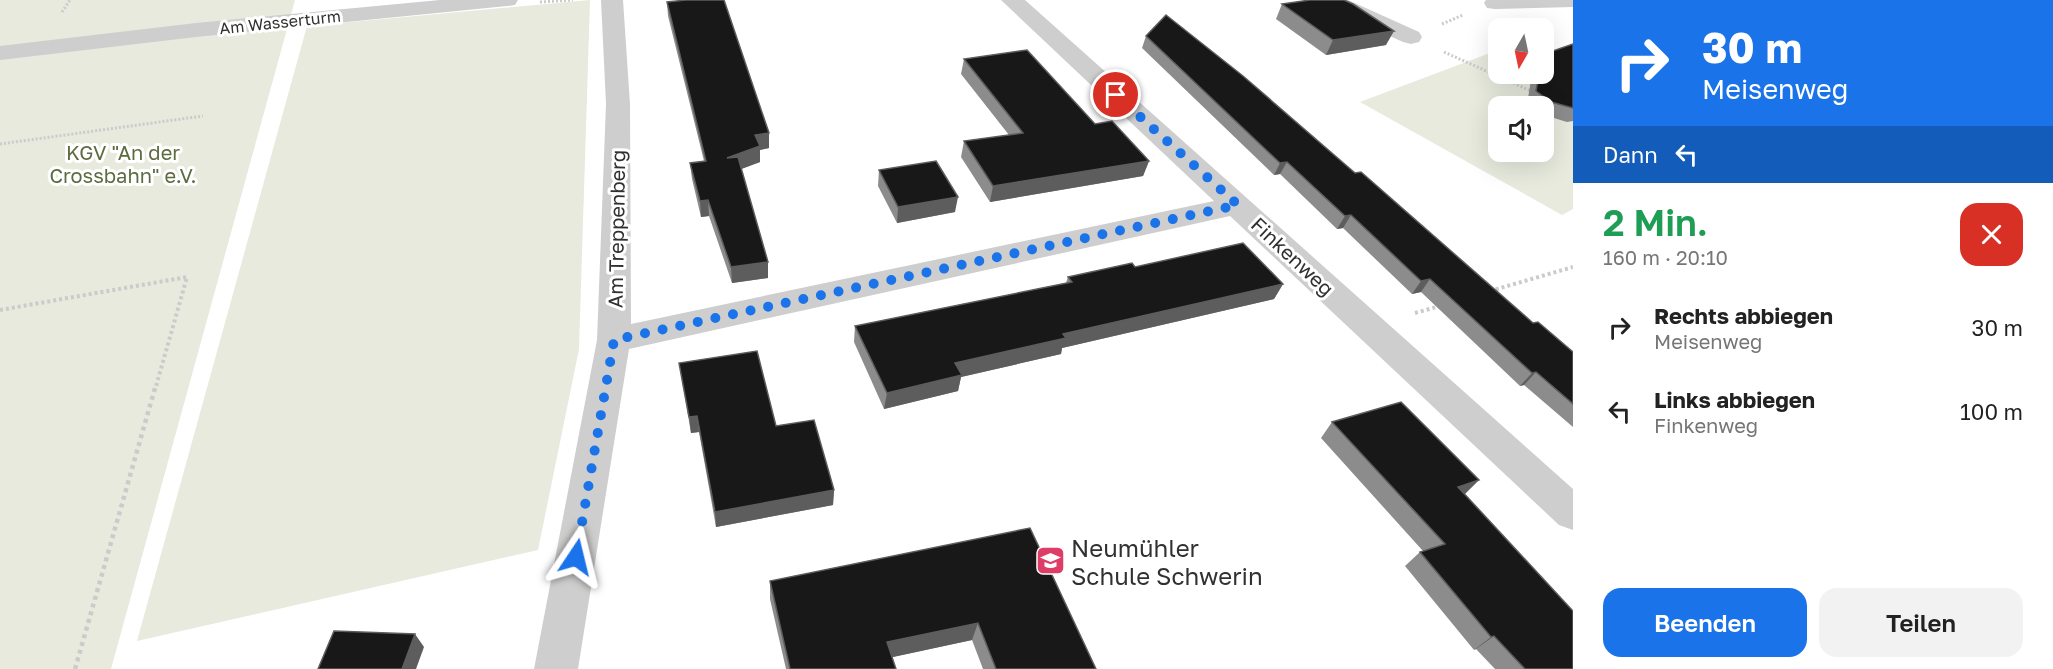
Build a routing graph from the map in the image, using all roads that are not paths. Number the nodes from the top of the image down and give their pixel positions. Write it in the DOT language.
graph roads {
  1 [pos="507,0"];
  2 [pos="612,0"];
  3 [pos="1012,0"];
  4 [pos="1330,0"];
  5 [pos="1573,1"];
  6 [pos="1495,3"];
  7 [pos="1411,37"];
  8 [pos="0,53"];
  9 [pos="1238,205"];
  10 [pos="614,340"];
  11 [pos="1573,513"];
  12 [pos="556,669"];
  1 -- 8 [label="street, Am Wasserturm"];
  2 -- 10 [label="street, Am Treppenberg"];
  3 -- 9 [label="street, Finkenweg"];
  4 -- 7 [label="street"];
  5 -- 6 [label="street"];
  9 -- 10 [label="street"];
  9 -- 11 [label="street, Finkenweg"];
  10 -- 12 [label="street, Am Treppenberg"];
}
